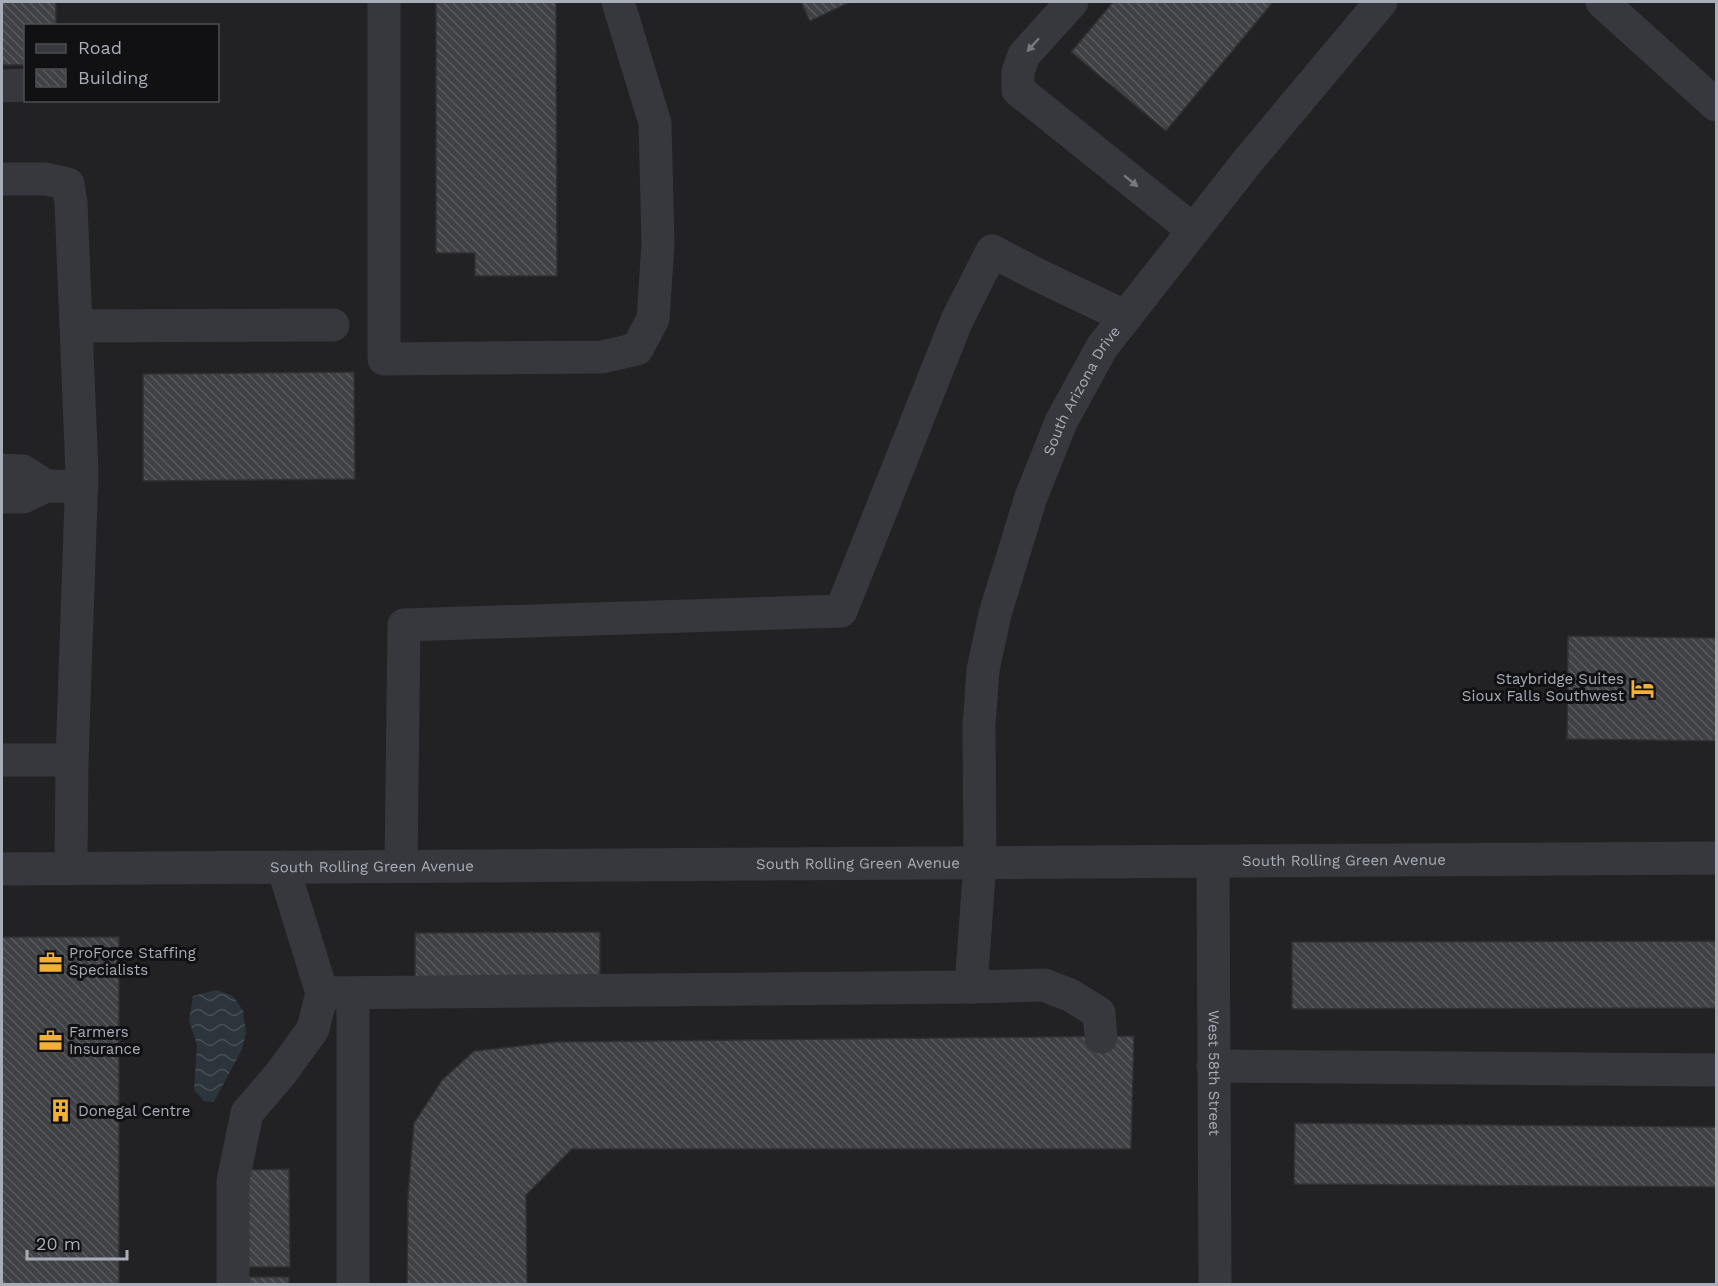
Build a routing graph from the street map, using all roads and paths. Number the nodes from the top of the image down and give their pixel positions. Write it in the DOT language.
graph roads {
  1 [pos="384,2"];
  2 [pos="618,2"];
  3 [pos="1072,2"];
  4 [pos="1381,2"];
  5 [pos="1602,2"];
  6 [pos="2,86"];
  7 [pos="24,86"];
  8 [pos="1716,105"];
  9 [pos="2,179"];
  10 [pos="1193,230"];
  11 [pos="1126,317"];
  12 [pos="333,324"];
  13 [pos="75,326"];
  14 [pos="2,471"];
  15 [pos="46,486"];
  16 [pos="82,487"];
  17 [pos="2,497"];
  18 [pos="2,760"];
  19 [pos="72,760"];
  20 [pos="1716,858"];
  21 [pos="1214,861"];
  22 [pos="980,862"];
  23 [pos="401,866"];
  24 [pos="283,867"];
  25 [pos="71,868"];
  26 [pos="2,869"];
  27 [pos="971,987"];
  28 [pos="337,993"];
  29 [pos="1101,1037"];
  30 [pos="1214,1066"];
  31 [pos="1716,1070"];
  32 [pos="233,1284"];
  33 [pos="353,1284"];
  34 [pos="1215,1284"];
  1 -- 2 [label="street"];
  3 -- 10 [label="street, one-way"];
  4 -- 10 [label="street, South Arizona Drive"];
  5 -- 8 [label="street"];
  6 -- 7 [label="street"];
  9 -- 13 [label="street"];
  10 -- 11 [label="street, South Arizona Drive"];
  11 -- 22 [label="street, South Arizona Drive"];
  11 -- 23 [label="street"];
  12 -- 13 [label="street"];
  13 -- 16 [label="street"];
  14 -- 15 [label="street"];
  15 -- 16 [label="street"];
  15 -- 17 [label="street"];
  16 -- 19 [label="street"];
  18 -- 19 [label="street"];
  19 -- 25 [label="street"];
  20 -- 21 [label="street, South Rolling Green Avenue"];
  21 -- 22 [label="street, South Rolling Green Avenue"];
  21 -- 30 [label="street, West 58th Street"];
  22 -- 23 [label="street, South Rolling Green Avenue"];
  22 -- 27 [label="street, South Arizona Drive"];
  23 -- 24 [label="street, South Rolling Green Avenue"];
  24 -- 25 [label="street, South Rolling Green Avenue"];
  24 -- 28 [label="street"];
  25 -- 26 [label="street, South Rolling Green Avenue"];
  27 -- 28 [label="street"];
  27 -- 29 [label="street"];
  28 -- 32 [label="street"];
  28 -- 33 [label="street"];
  30 -- 31 [label="street"];
  30 -- 34 [label="street, West 58th Street"];
}
